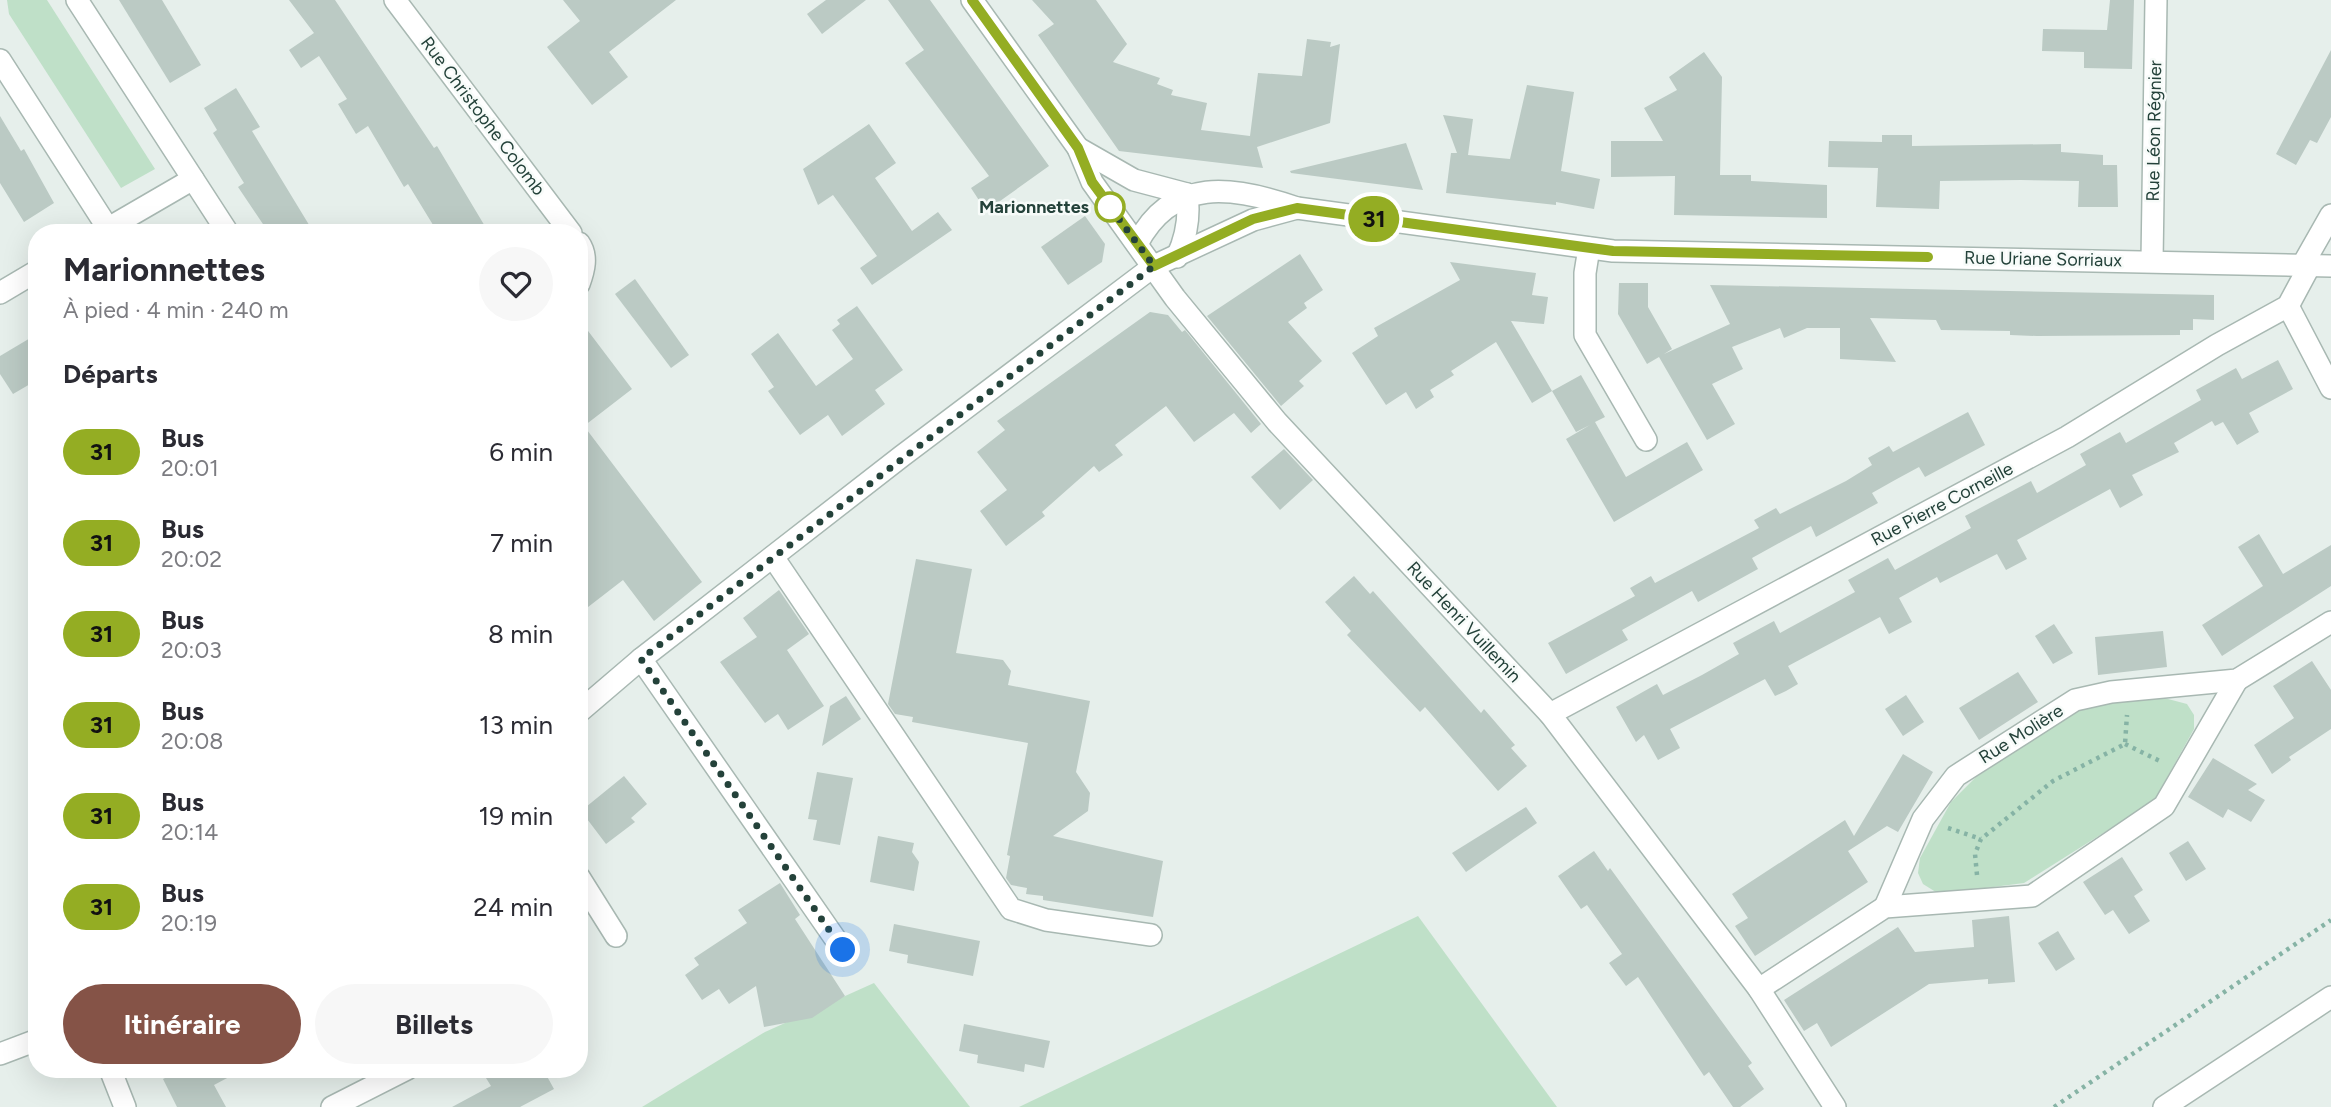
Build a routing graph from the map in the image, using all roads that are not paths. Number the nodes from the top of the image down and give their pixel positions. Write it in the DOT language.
graph roads {
  1 [pos="78,0"];
  2 [pos="396,0"];
  3 [pos="972,0"];
  4 [pos="2156,0"];
  5 [pos="0,60"];
  6 [pos="1078,148"];
  7 [pos="193,178"];
  8 [pos="1187,194"];
  9 [pos="1297,208"];
  10 [pos="2331,215"];
  11 [pos="103,224"];
  12 [pos="118,224"];
  13 [pos="222,224"];
  14 [pos="564,224"];
  15 [pos="1137,244"];
  16 [pos="1589,248"];
  17 [pos="1177,257"];
  18 [pos="2152,261"];
  19 [pos="1154,266"];
  20 [pos="2314,266"];
  21 [pos="28,276"];
  22 [pos="0,293"];
  23 [pos="2288,306"];
  24 [pos="2331,388"];
  25 [pos="1646,440"];
  26 [pos="774,557"];
  27 [pos="2331,622"];
  28 [pos="641,659"];
  29 [pos="2236,680"];
  30 [pos="588,704"];
  31 [pos="1550,714"];
  32 [pos="588,891"];
  33 [pos="1885,907"];
  34 [pos="1151,935"];
  35 [pos="616,936"];
  36 [pos="843,950"];
  37 [pos="1759,989"];
  38 [pos="2331,997"];
  39 [pos="28,1043"];
  40 [pos="0,1054"];
  41 [pos="114,1078"];
  42 [pos="389,1078"];
  43 [pos="125,1107"];
  44 [pos="332,1107"];
  45 [pos="1835,1107"];
  46 [pos="2164,1107"];
  1 -- 7 [label="street"];
  2 -- 14 [label="street, Rue Christophe Colomb"];
  3 -- 6 [label="street"];
  4 -- 18 [label="street, Rue Léon Régnier"];
  5 -- 11 [label="street"];
  6 -- 8 [label="street, Rue Uriane Sorriaux"];
  6 -- 15 [label="street, Rue Henri Vuillemin"];
  7 -- 12 [label="street"];
  7 -- 13 [label="street"];
  8 -- 9 [label="street, Rue Uriane Sorriaux"];
  8 -- 15 [label="street"];
  8 -- 17 [label="street"];
  9 -- 16 [label="street, Rue Uriane Sorriaux"];
  9 -- 17 [label="street, Rue Uriane Sorriaux"];
  10 -- 20 [label="street"];
  15 -- 19 [label="street, Rue Henri Vuillemin"];
  16 -- 18 [label="street, Rue Uriane Sorriaux"];
  16 -- 25 [label="street"];
  17 -- 19 [label="street, Rue Uriane Sorriaux"];
  18 -- 20 [label="street, Rue Uriane Sorriaux"];
  19 -- 26 [label="street, Rue Uriane Sorriaux"];
  19 -- 31 [label="street, Rue Henri Vuillemin"];
  20 -- 23 [label="street"];
  21 -- 22 [label="street"];
  23 -- 24 [label="street"];
  23 -- 31 [label="street, Rue Pierre Corneille"];
  26 -- 28 [label="street, Rue Uriane Sorriaux"];
  26 -- 34 [label="street"];
  27 -- 29 [label="street, Rue Molière"];
  28 -- 30 [label="street, Rue Uriane Sorriaux"];
  28 -- 36 [label="street"];
  29 -- 33 [label="street, Rue Molière"];
  29 -- 33 [label="street, Rue Molière"];
  31 -- 37 [label="street, Rue Henri Vuillemin"];
  32 -- 35 [label="street"];
  33 -- 37 [label="street, Rue Molière"];
  37 -- 45 [label="street, Rue Henri Vuillemin"];
  38 -- 46 [label="street"];
  39 -- 40 [label="street"];
  41 -- 43 [label="street"];
  42 -- 44 [label="street"];
}
